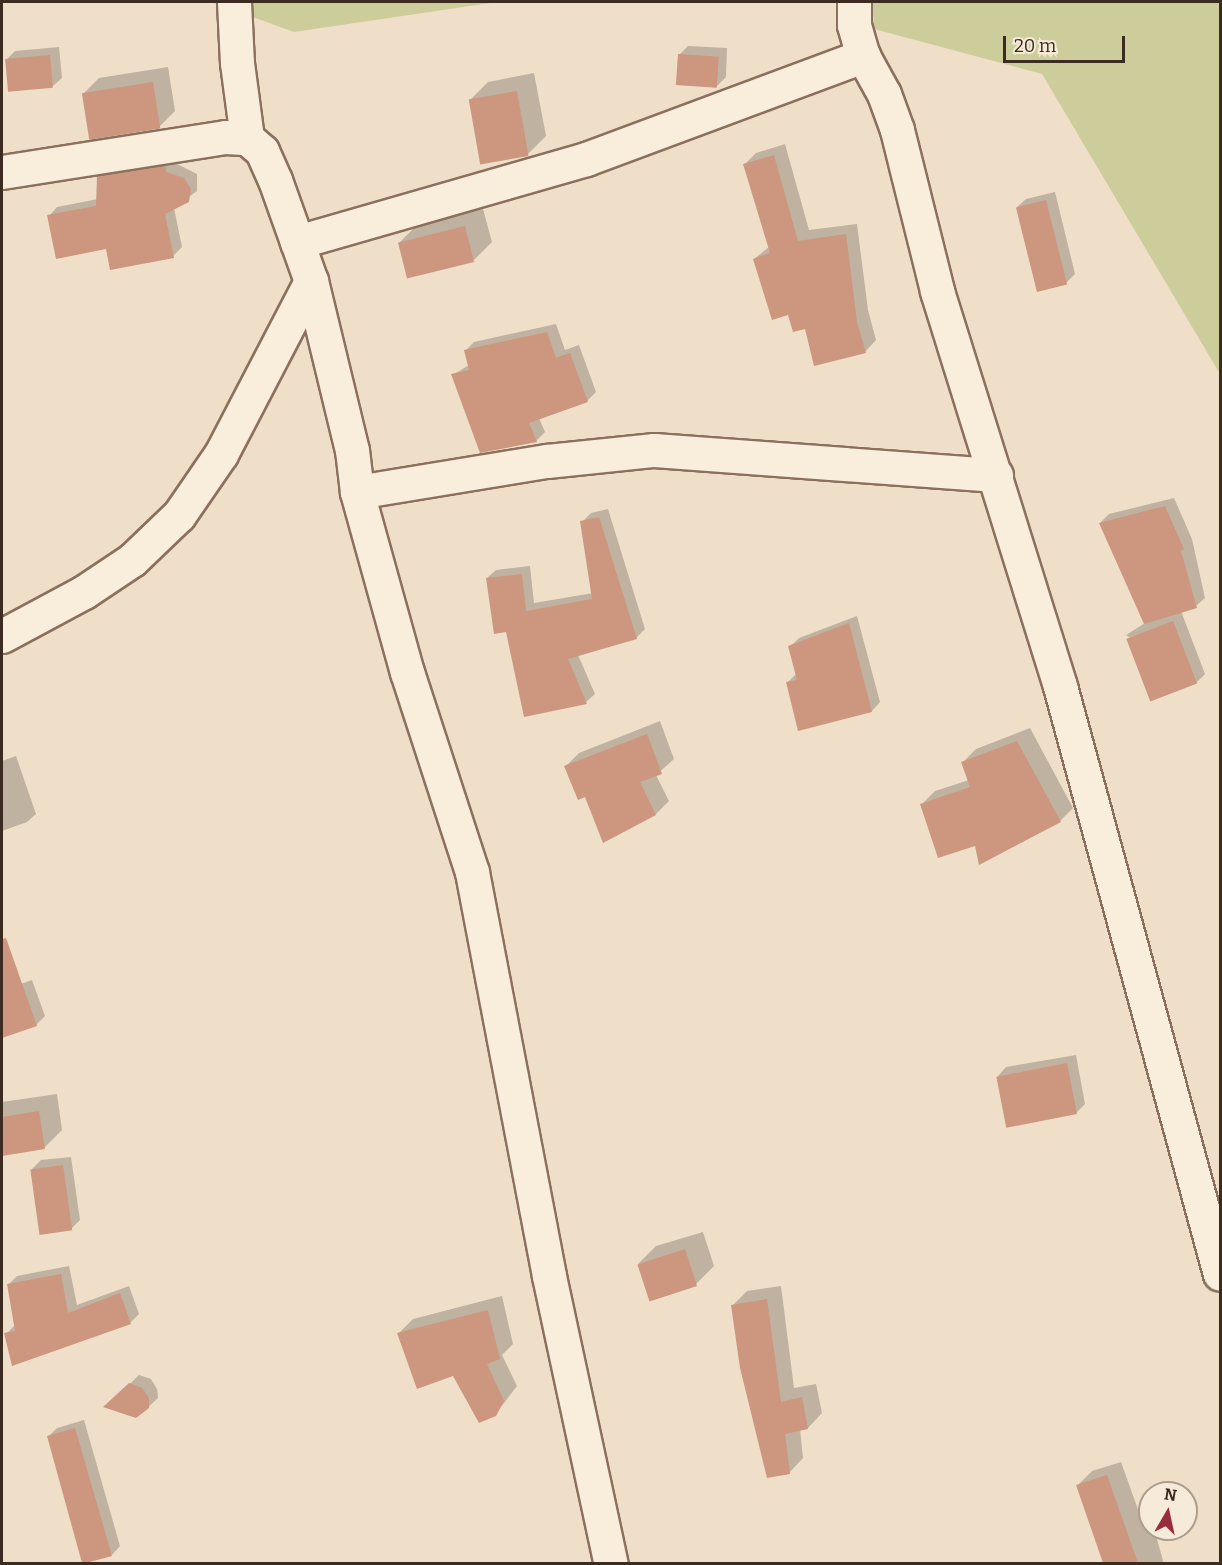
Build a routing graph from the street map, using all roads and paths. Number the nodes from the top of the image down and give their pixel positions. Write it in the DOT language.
graph roads {
  1 [pos="234,2"];
  2 [pos="854,2"];
  3 [pos="863,56"];
  4 [pos="247,138"];
  5 [pos="2,172"];
  6 [pos="297,243"];
  7 [pos="311,281"];
  8 [pos="996,475"];
  9 [pos="357,492"];
  10 [pos="2,636"];
  11 [pos="1221,1274"];
  12 [pos="611,1563"];
  1 -- 4 [label="street"];
  2 -- 3 [label="street"];
  3 -- 6 [label="street"];
  3 -- 8 [label="street"];
  4 -- 5 [label="street"];
  4 -- 6 [label="street"];
  6 -- 7 [label="street"];
  7 -- 9 [label="street"];
  7 -- 10 [label="street"];
  8 -- 9 [label="street"];
  8 -- 11 [label="street"];
  9 -- 12 [label="street"];
}
